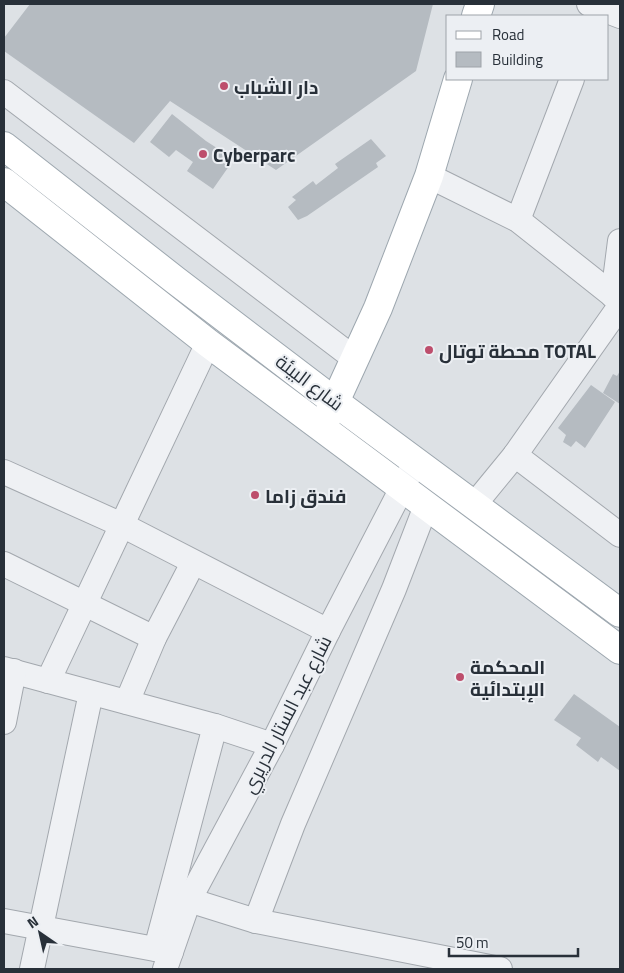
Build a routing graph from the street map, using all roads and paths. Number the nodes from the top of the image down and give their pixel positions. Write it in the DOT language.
graph roads {
  1 [pos="458,80"];
  2 [pos="572,80"];
  3 [pos="4,92"];
  4 [pos="8,160"];
  5 [pos="429,176"];
  6 [pos="4,182"];
  7 [pos="518,220"];
  8 [pos="620,240"];
  9 [pos="175,280"];
  10 [pos="618,301"];
  11 [pos="157,303"];
  12 [pos="208,343"];
  13 [pos="355,359"];
  14 [pos="336,402"];
  15 [pos="321,428"];
  16 [pos="514,455"];
  17 [pos="416,461"];
  18 [pos="4,472"];
  19 [pos="402,488"];
  20 [pos="474,505"];
  21 [pos="426,506"];
  22 [pos="122,526"];
  23 [pos="620,536"];
  24 [pos="193,563"];
  25 [pos="4,564"];
  26 [pos="84,604"];
  27 [pos="620,613"];
  28 [pos="328,631"];
  29 [pos="154,638"];
  30 [pos="620,650"];
  31 [pos="9,670"];
  32 [pos="48,681"];
  33 [pos="91,693"];
  34 [pos="127,702"];
  35 [pos="4,722"];
  36 [pos="215,726"];
  37 [pos="272,745"];
  38 [pos="189,900"];
  39 [pos="256,920"];
  40 [pos="4,921"];
  41 [pos="41,929"];
  42 [pos="164,957"];
  43 [pos="32,969"];
  44 [pos="500,969"];
  1 -- 5 [label="main road"];
  2 -- 7 [label="street"];
  3 -- 13 [label="street"];
  4 -- 9 [label="main road, شارع البيئة"];
  5 -- 7 [label="street"];
  5 -- 13 [label="main road"];
  6 -- 11 [label="main road"];
  7 -- 10 [label="street"];
  8 -- 10 [label="street"];
  9 -- 11 [label="main road"];
  9 -- 14 [label="main road, شارع البيئة"];
  10 -- 16 [label="street"];
  11 -- 12 [label="main road"];
  12 -- 15 [label="main road"];
  12 -- 22 [label="street"];
  13 -- 14 [label="main road"];
  14 -- 15 [label="main road"];
  14 -- 17 [label="main road, شارع البيئة"];
  15 -- 19 [label="main road"];
  16 -- 20 [label="street"];
  16 -- 23 [label="street"];
  17 -- 19 [label="street, شارع عبد الستار الدريري"];
  17 -- 20 [label="main road, شارع البيئة"];
  18 -- 22 [label="street"];
  19 -- 21 [label="main road"];
  19 -- 28 [label="street, شارع عبد الستار الدريري"];
  20 -- 27 [label="main road, شارع البيئة"];
  21 -- 30 [label="main road"];
  21 -- 39 [label="street"];
  22 -- 24 [label="street"];
  22 -- 26 [label="street"];
  24 -- 28 [label="street"];
  24 -- 29 [label="street"];
  25 -- 26 [label="street"];
  26 -- 29 [label="street"];
  26 -- 32 [label="street"];
  28 -- 37 [label="street, شارع عبد الستار الدريري"];
  29 -- 34 [label="street"];
  31 -- 32 [label="street"];
  31 -- 35 [label="street"];
  32 -- 33 [label="street"];
  33 -- 34 [label="street"];
  33 -- 41 [label="street"];
  34 -- 36 [label="street"];
  36 -- 37 [label="street"];
  36 -- 42 [label="street"];
  37 -- 38 [label="street, شارع عبد الستار الدريري"];
  38 -- 39 [label="street"];
  38 -- 42 [label="street, شارع عبد الستار الدريري"];
  39 -- 44 [label="street"];
  40 -- 41 [label="street"];
  41 -- 42 [label="street"];
  41 -- 43 [label="street"];
}
